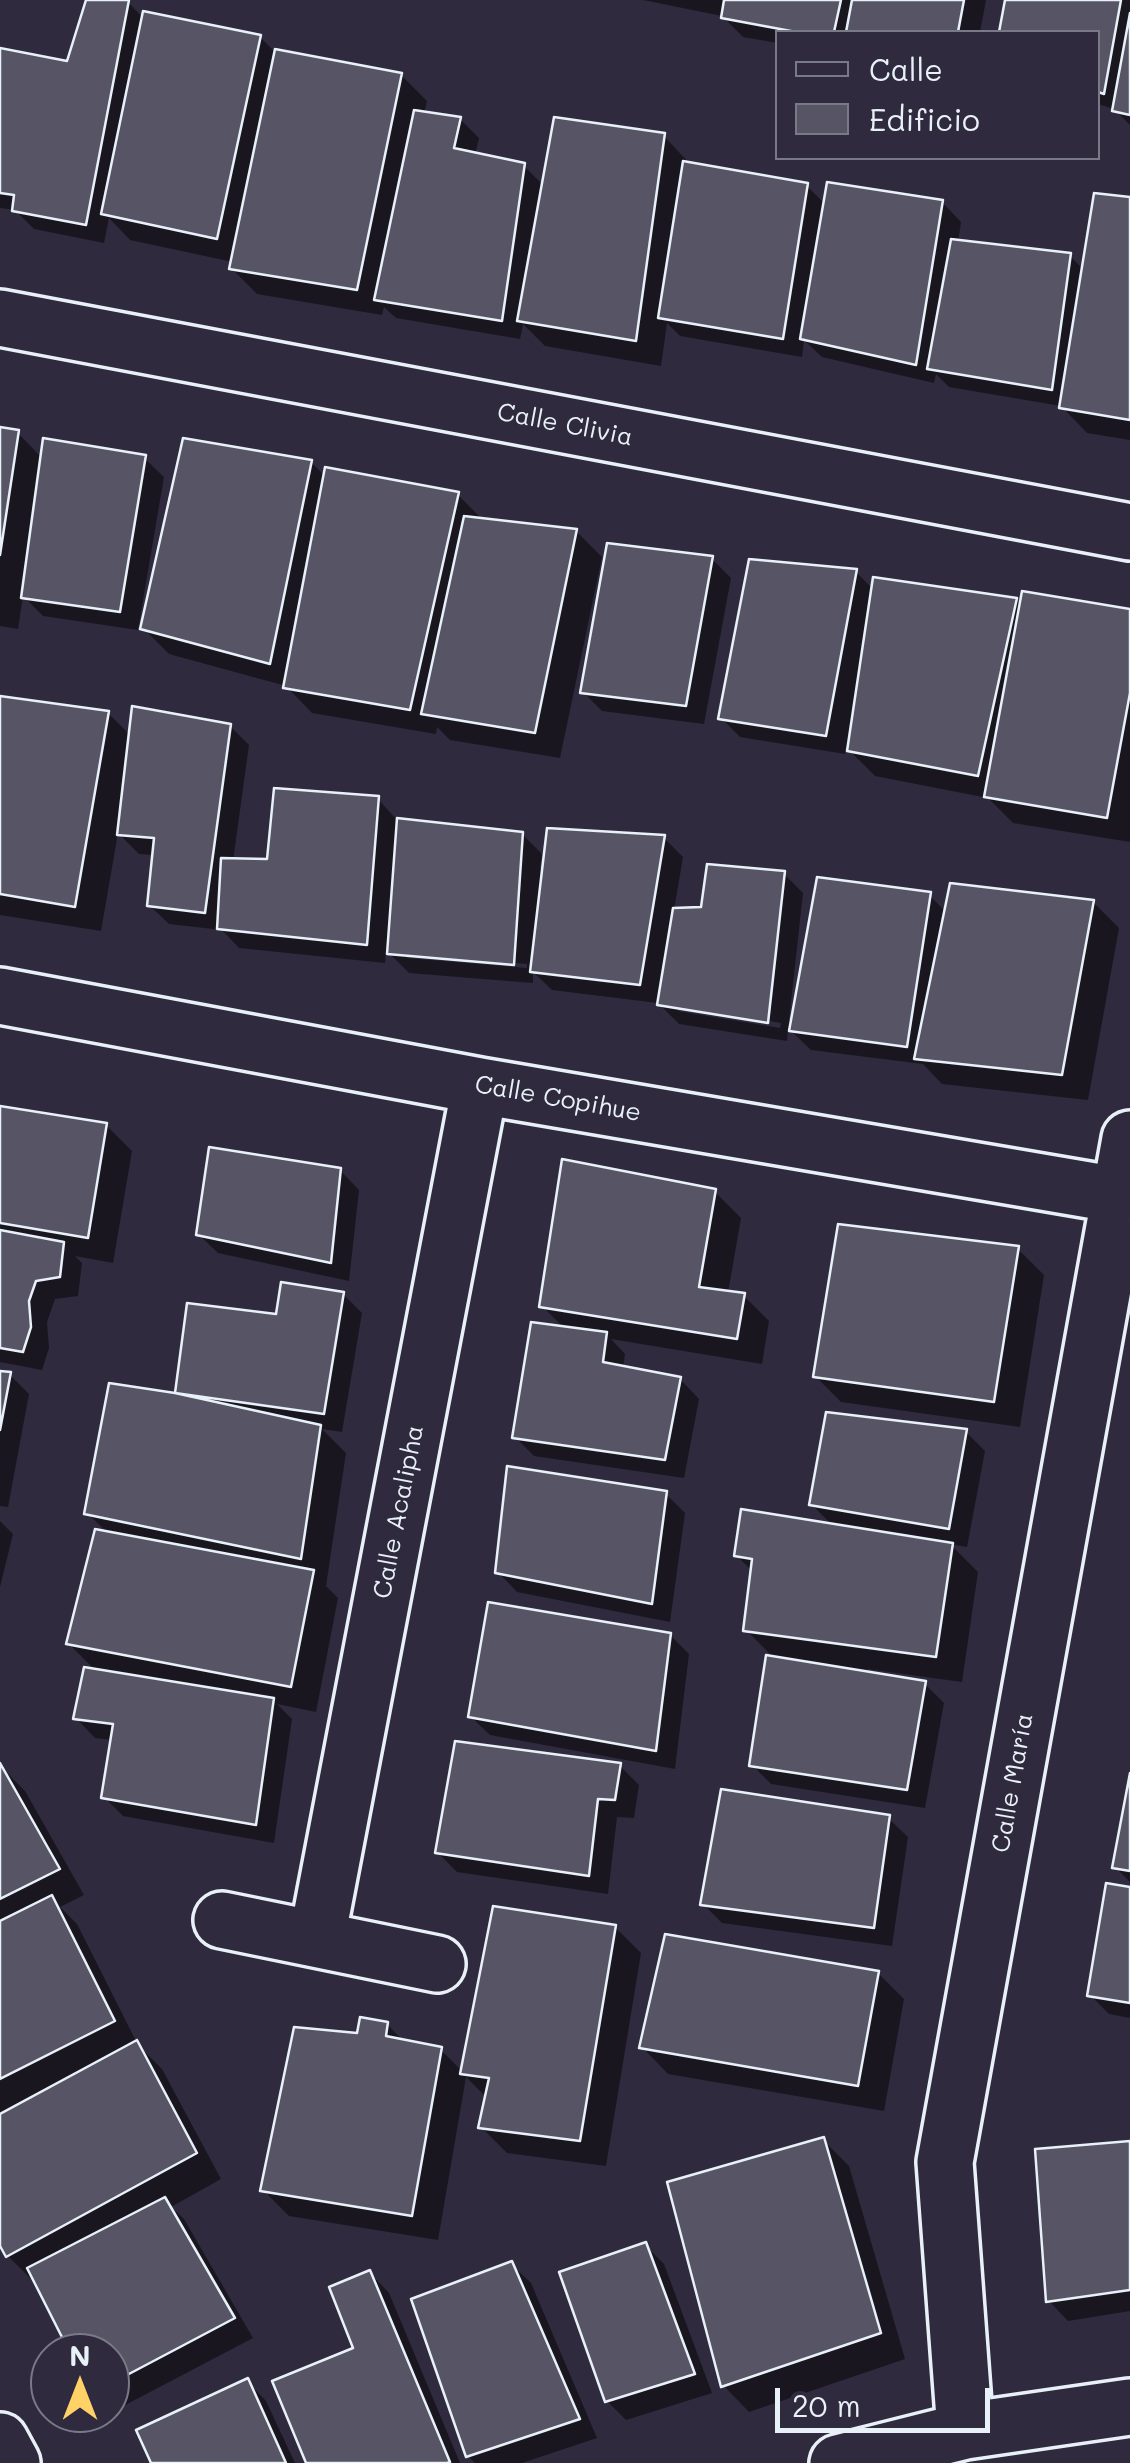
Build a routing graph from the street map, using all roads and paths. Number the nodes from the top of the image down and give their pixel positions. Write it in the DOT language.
graph roads {
  1 [pos="0,318"];
  2 [pos="1130,532"];
  3 [pos="0,996"];
  4 [pos="480,1086"];
  5 [pos="1130,1140"];
  6 [pos="1118,1196"];
  7 [pos="222,1920"];
  8 [pos="317,1938"];
  9 [pos="437,1964"];
  10 [pos="1130,2407"];
  11 [pos="964,2431"];
  12 [pos="0,2441"];
  13 [pos="12,2463"];
  14 [pos="838,2463"];
  1 -- 2 [label="street, Calle Clivia"];
  3 -- 4 [label="street, Calle Copihue"];
  4 -- 6 [label="street, Calle Copihue"];
  4 -- 8 [label="street, Calle Acalipha"];
  5 -- 6 [label="street, Calle María"];
  6 -- 11 [label="street, Calle María"];
  7 -- 8 [label="street"];
  8 -- 9 [label="street"];
  10 -- 11 [label="street"];
  11 -- 14 [label="street"];
  12 -- 13 [label="street"];
}
